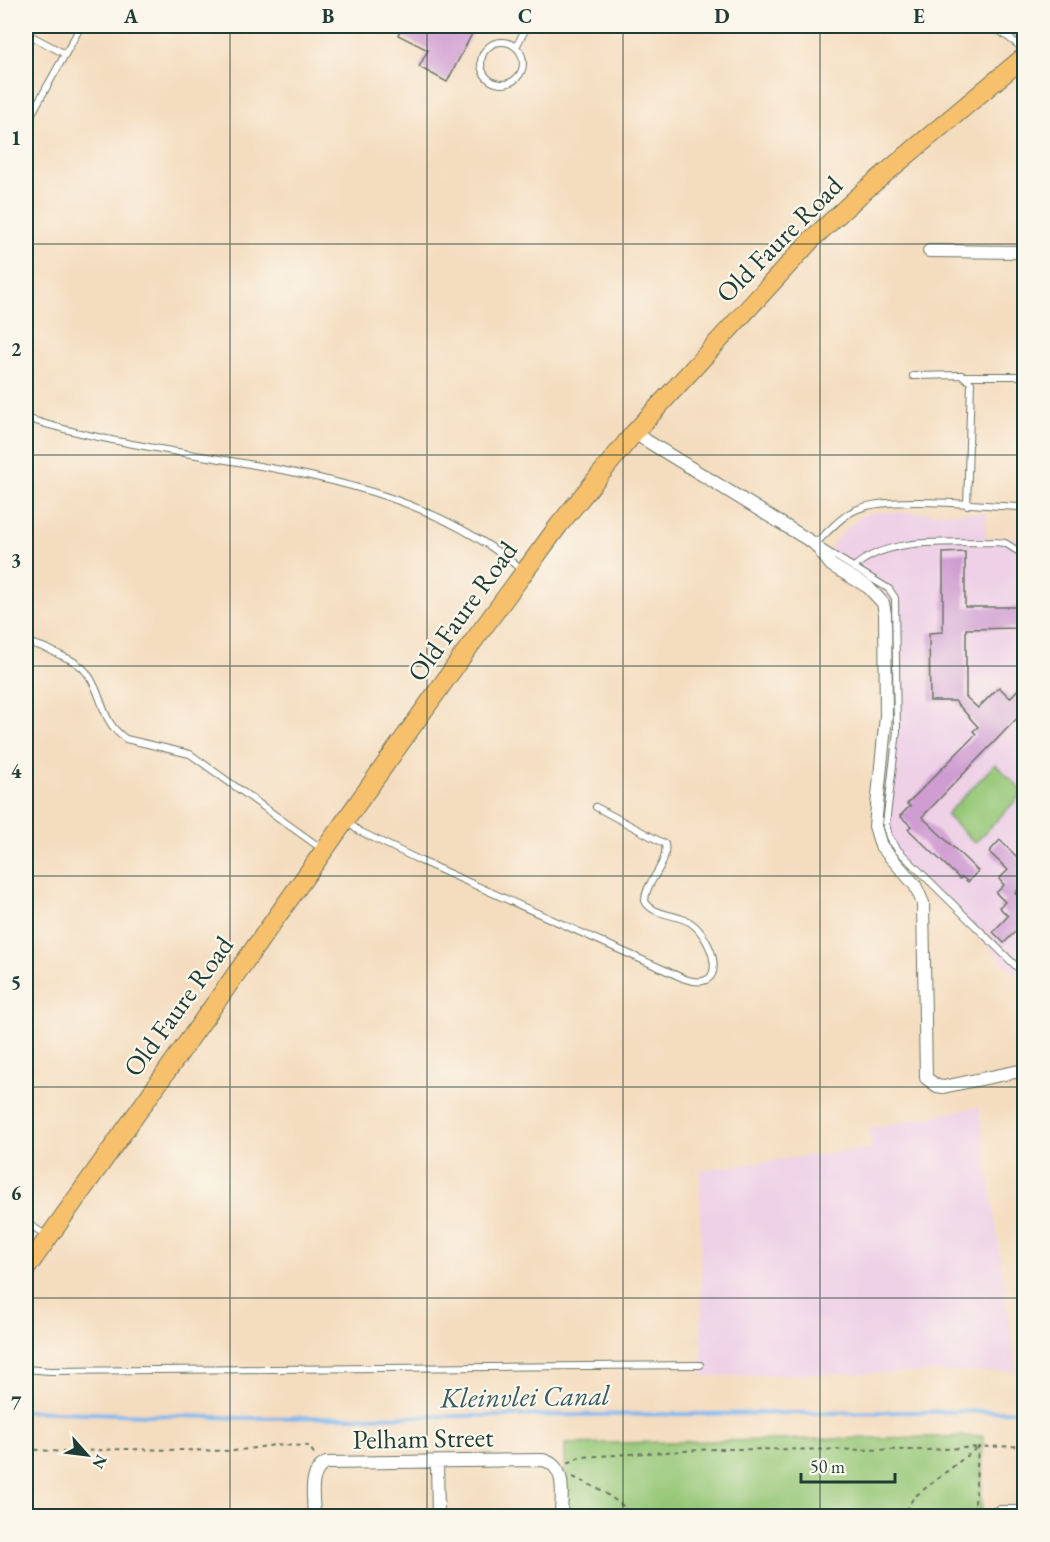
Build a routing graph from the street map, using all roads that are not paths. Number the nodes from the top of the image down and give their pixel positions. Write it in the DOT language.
graph roads {
  1 [pos="81,26"];
  2 [pos="527,26"];
  3 [pos="993,26"];
  4 [pos="26,33"];
  5 [pos="516,47"];
  6 [pos="1024,49"];
  7 [pos="65,54"];
  8 [pos="1024,57"];
  9 [pos="26,124"];
  10 [pos="929,251"];
  11 [pos="1024,252"];
  12 [pos="913,376"];
  13 [pos="966,376"];
  14 [pos="1024,376"];
  15 [pos="26,418"];
  16 [pos="634,433"];
  17 [pos="967,505"];
  18 [pos="1024,507"];
  19 [pos="815,544"];
  20 [pos="1024,555"];
  21 [pos="854,567"];
  22 [pos="524,572"];
  23 [pos="26,643"];
  24 [pos="596,807"];
  25 [pos="344,820"];
  26 [pos="323,849"];
  27 [pos="1024,974"];
  28 [pos="1024,1070"];
  29 [pos="26,1222"];
  30 [pos="48,1237"];
  31 [pos="26,1269"];
  32 [pos="700,1365"];
  33 [pos="26,1369"];
  34 [pos="437,1462"];
  35 [pos="1024,1512"];
  36 [pos="993,1515"];
  37 [pos="314,1516"];
  38 [pos="438,1516"];
  39 [pos="561,1516"];
  1 -- 7 [label="lane"];
  2 -- 5 [label="lane"];
  3 -- 6 [label="lane"];
  4 -- 7 [label="lane"];
  5 -- 5 [label="lane"];
  7 -- 9 [label="lane"];
  8 -- 16 [label="main road, Old Faure Road"];
  10 -- 11 [label="street"];
  12 -- 13 [label="lane"];
  13 -- 14 [label="lane"];
  13 -- 17 [label="lane"];
  15 -- 22 [label="lane"];
  16 -- 19 [label="street"];
  16 -- 22 [label="main road, Old Faure Road"];
  17 -- 18 [label="lane"];
  17 -- 19 [label="lane"];
  19 -- 21 [label="lane"];
  19 -- 28 [label="street"];
  20 -- 21 [label="lane"];
  21 -- 27 [label="lane"];
  22 -- 25 [label="main road, Old Faure Road"];
  23 -- 26 [label="lane"];
  24 -- 25 [label="lane"];
  25 -- 26 [label="main road, Old Faure Road"];
  26 -- 30 [label="main road, Old Faure Road"];
  29 -- 30 [label="lane"];
  30 -- 31 [label="main road, Old Faure Road"];
  32 -- 33 [label="lane"];
  34 -- 37 [label="street, Pelham Street"];
  34 -- 38 [label="street"];
  34 -- 39 [label="street, Pelham Street"];
  35 -- 36 [label="street"];
}
